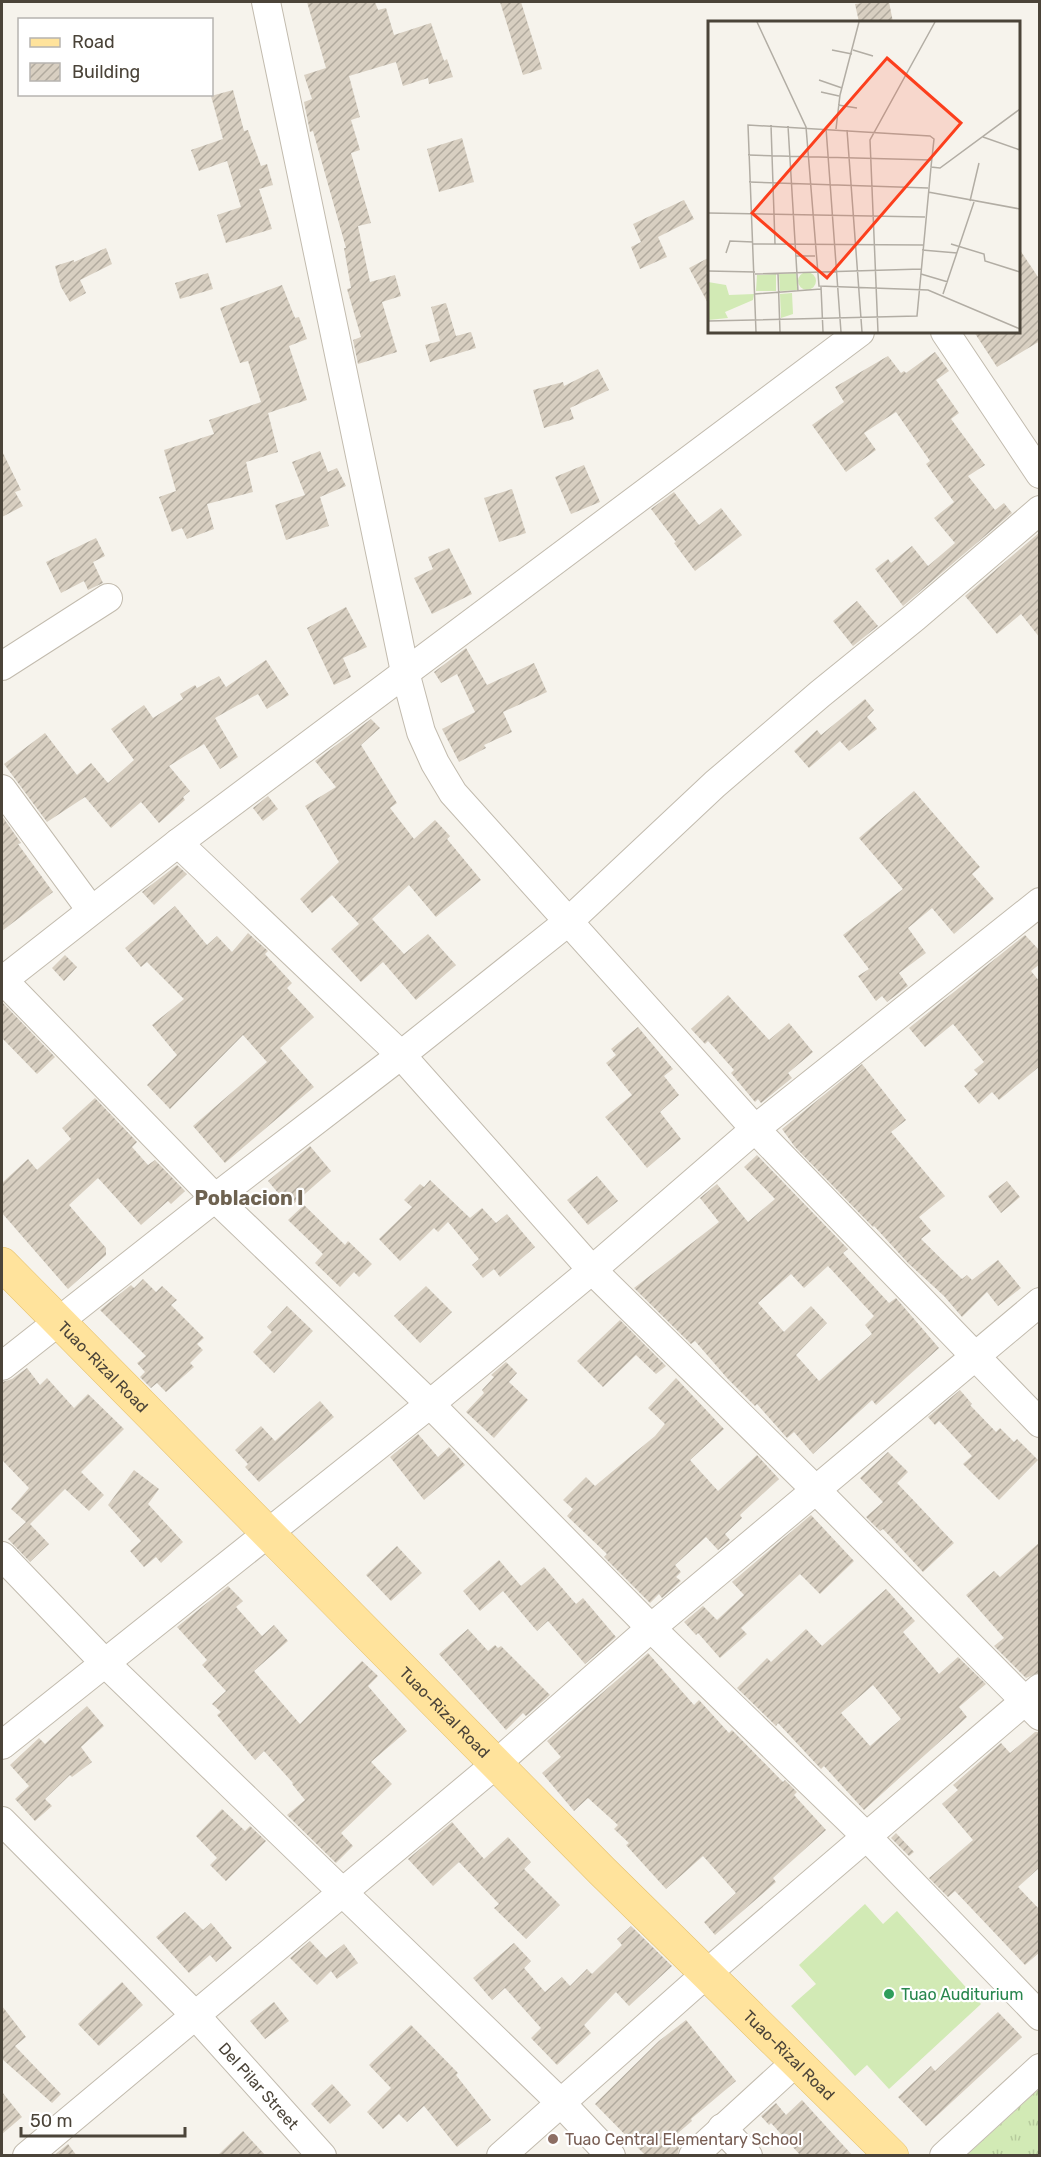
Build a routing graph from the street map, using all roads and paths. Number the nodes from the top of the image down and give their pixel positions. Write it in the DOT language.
graph roads {
  1 [pos="266,2"];
  2 [pos="859,333"];
  3 [pos="946,333"];
  4 [pos="1040,474"];
  5 [pos="1040,510"];
  6 [pos="108,598"];
  7 [pos="2,666"];
  8 [pos="405,672"];
  9 [pos="2,789"];
  10 [pos="178,843"];
  11 [pos="1040,902"];
  12 [pos="91,910"];
  13 [pos="569,921"];
  14 [pos="2,980"];
  15 [pos="401,1055"];
  16 [pos="756,1129"];
  17 [pos="215,1198"];
  18 [pos="2,1264"];
  19 [pos="591,1270"];
  20 [pos="1040,1302"];
  21 [pos="58,1322"];
  22 [pos="975,1355"];
  23 [pos="2,1366"];
  24 [pos="430,1404"];
  25 [pos="1040,1423"];
  26 [pos="816,1490"];
  27 [pos="268,1533"];
  28 [pos="2,1556"];
  29 [pos="651,1628"];
  30 [pos="104,1662"];
  31 [pos="1034,1702"];
  32 [pos="2,1745"];
  33 [pos="496,1764"];
  34 [pos="2,1821"];
  35 [pos="867,1838"];
  36 [pos="341,1892"];
  37 [pos="706,1974"];
  38 [pos="196,2016"];
  39 [pos="1040,2016"];
  40 [pos="797,2061"];
  41 [pos="1040,2068"];
  42 [pos="562,2104"];
  43 [pos="722,2128"];
  44 [pos="27,2156"];
  45 [pos="322,2156"];
  46 [pos="501,2156"];
  47 [pos="611,2156"];
  48 [pos="693,2156"];
  49 [pos="748,2156"];
  50 [pos="892,2156"];
  51 [pos="944,2156"];
  1 -- 8 [label="street"];
  2 -- 8 [label="street"];
  3 -- 4 [label="street"];
  5 -- 13 [label="street"];
  6 -- 7 [label="street"];
  8 -- 10 [label="street"];
  8 -- 13 [label="street"];
  9 -- 12 [label="street"];
  10 -- 12 [label="street"];
  10 -- 15 [label="street"];
  11 -- 16 [label="street"];
  12 -- 14 [label="street"];
  13 -- 15 [label="street"];
  13 -- 16 [label="street"];
  14 -- 17 [label="street"];
  15 -- 17 [label="street"];
  15 -- 19 [label="street"];
  16 -- 19 [label="street"];
  16 -- 22 [label="street"];
  17 -- 21 [label="street"];
  17 -- 24 [label="street"];
  18 -- 21 [label="main road, Tuao-Rizal Road"];
  19 -- 24 [label="street"];
  19 -- 26 [label="street"];
  20 -- 22 [label="street"];
  21 -- 23 [label="street"];
  21 -- 27 [label="main road, Tuao-Rizal Road"];
  22 -- 25 [label="street"];
  22 -- 26 [label="street"];
  24 -- 27 [label="street"];
  24 -- 29 [label="street"];
  26 -- 29 [label="street"];
  26 -- 31 [label="street"];
  27 -- 30 [label="street"];
  27 -- 33 [label="main road, Tuao-Rizal Road"];
  28 -- 30 [label="street"];
  29 -- 33 [label="street"];
  29 -- 35 [label="street"];
  30 -- 32 [label="street"];
  30 -- 36 [label="street"];
  31 -- 35 [label="street"];
  33 -- 36 [label="street"];
  33 -- 37 [label="main road, Tuao-Rizal Road"];
  34 -- 38 [label="street, Del Pilar Street"];
  35 -- 37 [label="street"];
  35 -- 39 [label="street"];
  36 -- 38 [label="street"];
  36 -- 42 [label="street"];
  37 -- 40 [label="main road, Tuao-Rizal Road"];
  37 -- 42 [label="street"];
  38 -- 44 [label="street"];
  38 -- 45 [label="street, Del Pilar Street"];
  40 -- 43 [label="street"];
  40 -- 50 [label="main road, Tuao-Rizal Road"];
  41 -- 51 [label="street"];
  42 -- 46 [label="street"];
  42 -- 47 [label="street"];
  43 -- 48 [label="street"];
  43 -- 49 [label="street"];
}
